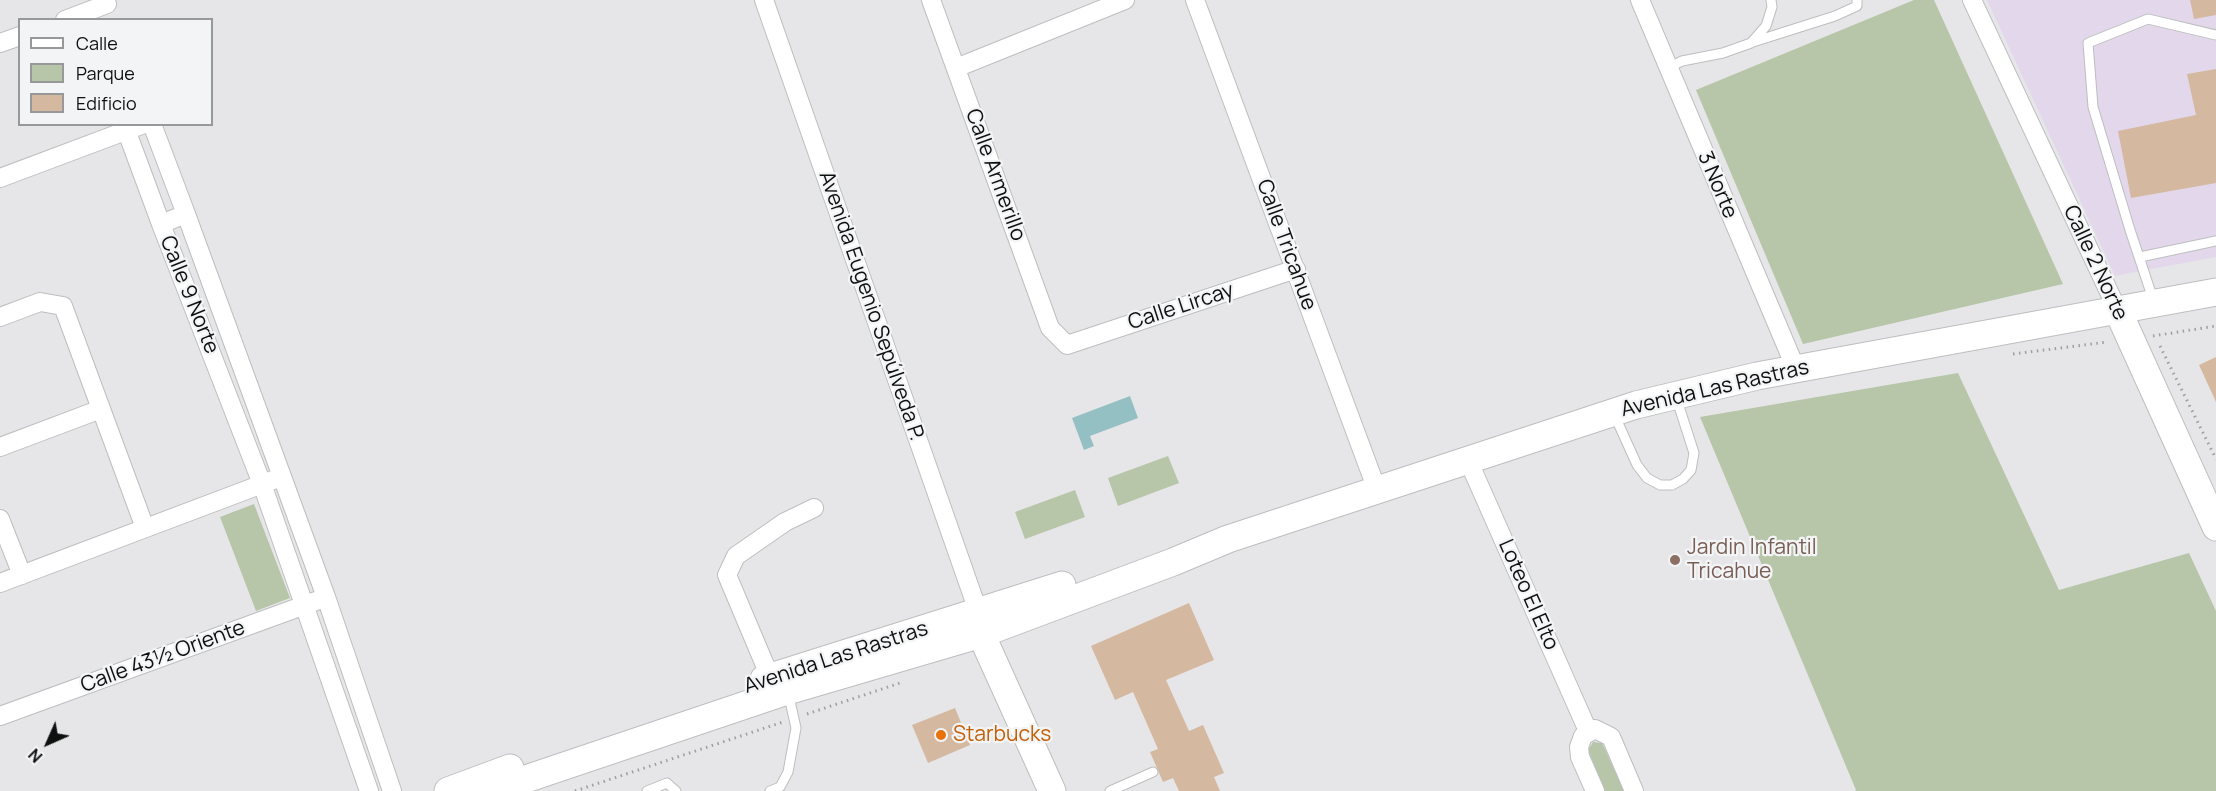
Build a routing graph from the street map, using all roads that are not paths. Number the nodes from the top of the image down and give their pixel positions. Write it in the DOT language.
graph roads {
  1 [pos="764,0"];
  2 [pos="931,0"];
  3 [pos="1125,0"];
  4 [pos="1195,0"];
  5 [pos="1640,0"];
  6 [pos="1771,0"];
  7 [pos="1857,0"];
  8 [pos="1972,0"];
  9 [pos="108,8"];
  10 [pos="77,17"];
  11 [pos="2216,34"];
  12 [pos="18,37"];
  13 [pos="0,43"];
  14 [pos="1751,43"];
  15 [pos="956,68"];
  16 [pos="1668,69"];
  17 [pos="153,126"];
  18 [pos="125,128"];
  19 [pos="0,177"];
  20 [pos="186,214"];
  21 [pos="161,224"];
  22 [pos="2216,241"];
  23 [pos="2140,257"];
  24 [pos="1296,269"];
  25 [pos="2216,292"];
  26 [pos="2138,307"];
  27 [pos="0,317"];
  28 [pos="1067,345"];
  29 [pos="1796,369"];
  30 [pos="247,383"];
  31 [pos="227,389"];
  32 [pos="1675,395"];
  33 [pos="101,409"];
  34 [pos="1613,413"];
  35 [pos="0,447"];
  36 [pos="1468,460"];
  37 [pos="281,476"];
  38 [pos="262,484"];
  39 [pos="1377,490"];
  40 [pos="814,508"];
  41 [pos="0,519"];
  42 [pos="2216,527"];
  43 [pos="145,528"];
  44 [pos="22,575"];
  45 [pos="0,583"];
  46 [pos="326,597"];
  47 [pos="306,604"];
  48 [pos="979,623"];
  49 [pos="779,684"];
  50 [pos="360,696"];
  51 [pos="339,703"];
  52 [pos="0,716"];
  53 [pos="1588,731"];
  54 [pos="1153,772"];
  55 [pos="777,790"];
  56 [pos="369,791"];
  57 [pos="392,791"];
  58 [pos="448,791"];
  59 [pos="490,791"];
  60 [pos="647,791"];
  61 [pos="676,791"];
  62 [pos="1052,791"];
  63 [pos="1110,791"];
  64 [pos="1595,791"];
  65 [pos="1634,791"];
  1 -- 48 [label="street, Avenida Eugenio Sepúlveda P."];
  2 -- 15 [label="street, Calle Armerillo"];
  3 -- 15 [label="street"];
  4 -- 24 [label="street, Calle Tricahue"];
  5 -- 16 [label="street, 3 Norte"];
  6 -- 14 [label="lane"];
  7 -- 14 [label="lane"];
  8 -- 26 [label="street, Calle 2 Norte"];
  9 -- 10 [label="street"];
  11 -- 23 [label="lane"];
  12 -- 13 [label="street"];
  14 -- 16 [label="lane"];
  15 -- 28 [label="street, Calle Armerillo"];
  16 -- 29 [label="street, 3 Norte"];
  17 -- 20 [label="street"];
  18 -- 19 [label="street"];
  18 -- 21 [label="street"];
  20 -- 21 [label="street, Calle 9 Norte"];
  20 -- 30 [label="street, Calle 9 Norte"];
  21 -- 31 [label="street, Calle 9 Norte"];
  22 -- 23 [label="lane"];
  23 -- 26 [label="lane"];
  24 -- 28 [label="street, Calle Lircay"];
  24 -- 39 [label="street, Calle Tricahue"];
  25 -- 26 [label="street, Avenida Las Rastras"];
  26 -- 29 [label="street, Avenida Las Rastras"];
  26 -- 42 [label="street, Calle 2 Norte"];
  27 -- 33 [label="street"];
  29 -- 32 [label="street, Avenida Las Rastras"];
  30 -- 31 [label="street"];
  30 -- 37 [label="street, Calle 9 Norte"];
  31 -- 38 [label="street, Calle 9 Norte"];
  32 -- 34 [label="street, Avenida Las Rastras"];
  32 -- 34 [label="lane"];
  33 -- 35 [label="street"];
  33 -- 43 [label="street"];
  34 -- 36 [label="street, Avenida Las Rastras"];
  36 -- 39 [label="street, Avenida Las Rastras"];
  36 -- 53 [label="street, Loteo El Elto"];
  37 -- 38 [label="street"];
  37 -- 46 [label="street, Calle 9 Norte"];
  38 -- 43 [label="street"];
  38 -- 47 [label="street, Calle 9 Norte"];
  39 -- 48 [label="street, Avenida Las Rastras"];
  40 -- 49 [label="street"];
  41 -- 44 [label="street"];
  43 -- 44 [label="street"];
  44 -- 45 [label="street"];
  46 -- 47 [label="street, Calle 43½ Oriente"];
  46 -- 50 [label="street, Calle 9 Norte"];
  47 -- 51 [label="street, Calle 9 Norte"];
  47 -- 52 [label="street, Calle 43½ Oriente"];
  48 -- 49 [label="street, Avenida Las Rastras"];
  48 -- 62 [label="street"];
  49 -- 55 [label="lane"];
  49 -- 58 [label="street, Avenida Las Rastras"];
  49 -- 59 [label="street, Avenida Las Rastras"];
  50 -- 51 [label="street"];
  50 -- 57 [label="street, Calle 9 Norte"];
  51 -- 56 [label="street, Calle 9 Norte"];
  53 -- 64 [label="street"];
  53 -- 65 [label="street"];
  54 -- 63 [label="lane"];
  60 -- 61 [label="lane"];
}
